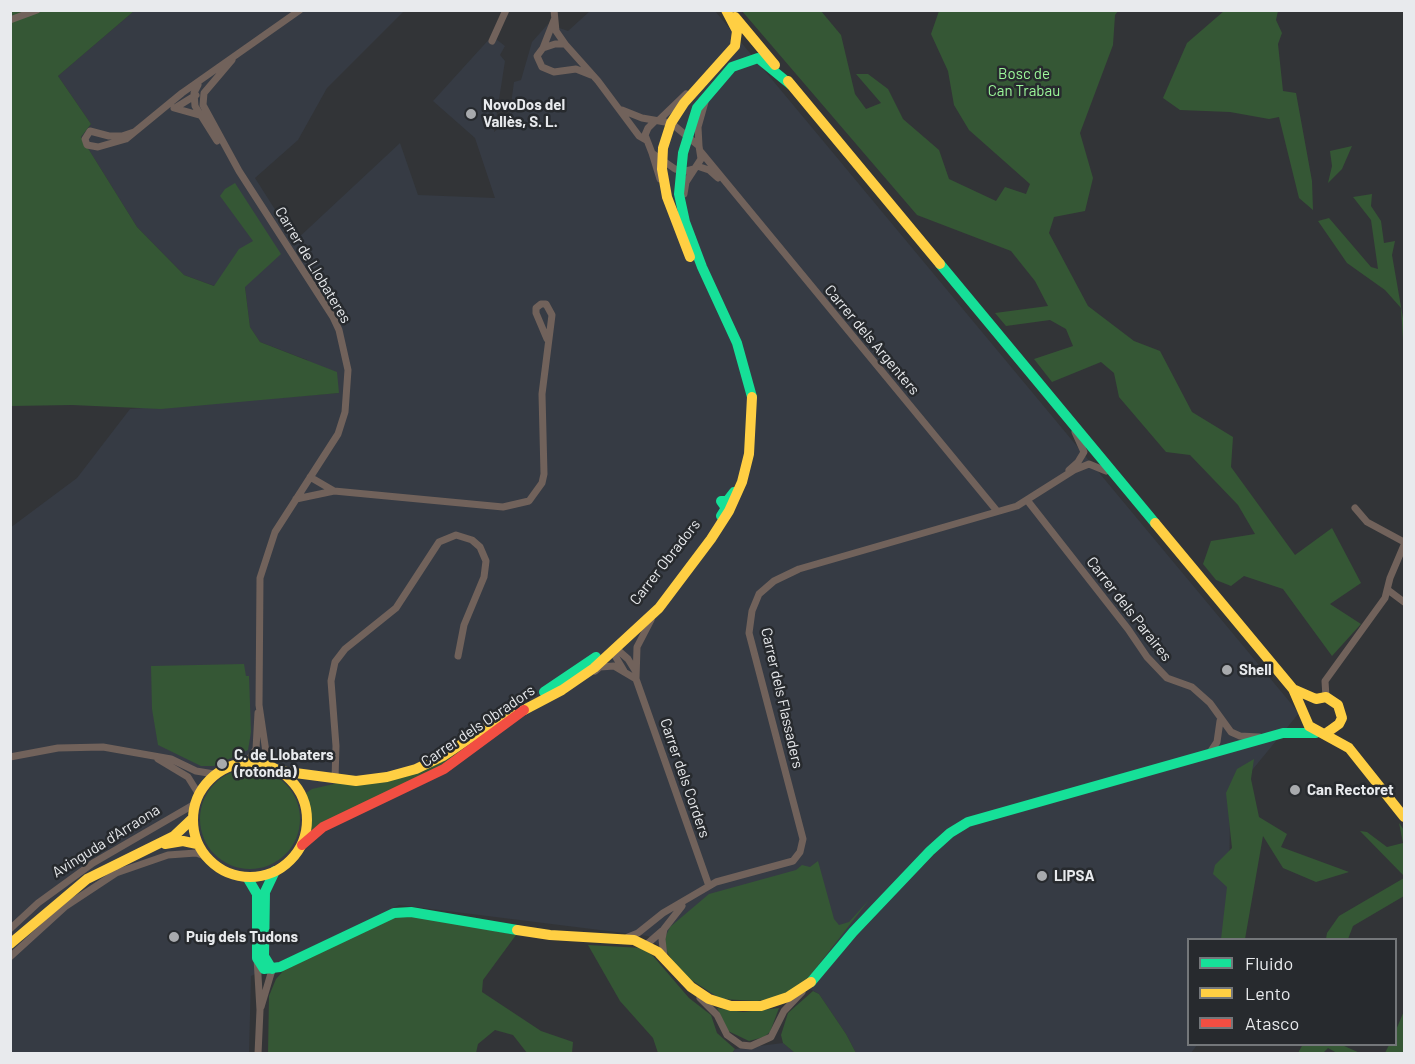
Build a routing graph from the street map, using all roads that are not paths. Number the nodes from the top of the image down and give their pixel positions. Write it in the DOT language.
graph roads {
  1 [pos="37,10"];
  2 [pos="300,10"];
  3 [pos="506,10"];
  4 [pos="554,10"];
  5 [pos="728,10"];
  6 [pos="10,20"];
  7 [pos="554,20"];
  8 [pos="492,41"];
  9 [pos="755,41"];
  10 [pos="565,44"];
  11 [pos="543,48"];
  12 [pos="232,60"];
  13 [pos="729,63"];
  14 [pos="217,76"];
  15 [pos="596,78"];
  16 [pos="791,85"];
  17 [pos="698,86"];
  18 [pos="708,92"];
  19 [pos="195,98"];
  20 [pos="175,108"];
  21 [pos="165,109"];
  22 [pos="622,110"];
  23 [pos="199,116"];
  24 [pos="657,121"];
  25 [pos="671,123"];
  26 [pos="134,132"];
  27 [pos="687,134"];
  28 [pos="646,140"];
  29 [pos="700,149"];
  30 [pos="227,152"];
  31 [pos="652,153"];
  32 [pos="662,162"];
  33 [pos="696,168"];
  34 [pos="681,170"];
  35 [pos="727,186"];
  36 [pos="665,188"];
  37 [pos="681,206"];
  38 [pos="701,272"];
  39 [pos="722,325"];
  40 [pos="547,339"];
  41 [pos="736,340"];
  42 [pos="735,353"];
  43 [pos="740,369"];
  44 [pos="749,385"];
  45 [pos="745,404"];
  46 [pos="1064,413"];
  47 [pos="751,439"];
  48 [pos="310,477"];
  49 [pos="1054,483"];
  50 [pos="333,491"];
  51 [pos="1132,496"];
  52 [pos="296,499"];
  53 [pos="1027,500"];
  54 [pos="727,501"];
  55 [pos="1355,508"];
  56 [pos="997,511"];
  57 [pos="1404,543"];
  58 [pos="680,582"];
  59 [pos="1388,590"];
  60 [pos="1404,602"];
  61 [pos="659,608"];
  62 [pos="646,612"];
  63 [pos="615,651"];
  64 [pos="458,656"];
  65 [pos="624,671"];
  66 [pos="636,675"];
  67 [pos="576,681"];
  68 [pos="559,683"];
  69 [pos="1293,688"];
  70 [pos="1321,698"];
  71 [pos="259,705"];
  72 [pos="517,710"];
  73 [pos="1304,713"];
  74 [pos="1220,721"];
  75 [pos="1339,724"];
  76 [pos="1321,733"];
  77 [pos="1278,735"];
  78 [pos="1349,748"];
  79 [pos="148,754"];
  80 [pos="1209,754"];
  81 [pos="10,757"];
  82 [pos="247,762"];
  83 [pos="277,769"];
  84 [pos="214,774"];
  85 [pos="335,779"];
  86 [pos="198,793"];
  87 [pos="193,805"];
  88 [pos="1404,817"];
  89 [pos="192,819"];
  90 [pos="197,844"];
  91 [pos="302,845"];
  92 [pos="153,846"];
  93 [pos="205,856"];
  94 [pos="275,871"];
  95 [pos="247,877"];
  96 [pos="709,886"];
  97 [pos="685,902"];
  98 [pos="649,926"];
  99 [pos="10,929"];
  100 [pos="664,929"];
  101 [pos="622,938"];
  102 [pos="10,944"];
  103 [pos="646,945"];
  104 [pos="10,957"];
  105 [pos="256,958"];
  106 [pos="664,958"];
  107 [pos="272,969"];
  108 [pos="811,982"];
  109 [pos="691,987"];
  110 [pos="260,1010"];
  111 [pos="258,1053"];
  1 -- 6 [label="street"];
  2 -- 12 [label="street"];
  3 -- 8 [label="street"];
  4 -- 7 [label="street"];
  5 -- 9 [label="main road"];
  5 -- 13 [label="main road, Carrer dels Obradors"];
  7 -- 10 [label="street"];
  7 -- 11 [label="street"];
  9 -- 13 [label="main road, Carrer dels Obradors"];
  9 -- 16 [label="main road"];
  10 -- 11 [label="street"];
  10 -- 15 [label="street"];
  11 -- 15 [label="street"];
  12 -- 14 [label="street"];
  12 -- 19 [label="street"];
  13 -- 16 [label="main road, Carrer dels Obradors"];
  13 -- 17 [label="main road, Carrer dels Obradors"];
  13 -- 18 [label="main road, Carrer dels Obradors"];
  14 -- 19 [label="street"];
  14 -- 19 [label="street"];
  15 -- 22 [label="street"];
  16 -- 46 [label="main road"];
  17 -- 24 [label="street, Carrer dels Obradors"];
  17 -- 25 [label="main road, Carrer dels Obradors"];
  18 -- 27 [label="main road, Carrer dels Obradors"];
  18 -- 29 [label="street, Carrer dels Obradors"];
  19 -- 20 [label="street"];
  19 -- 21 [label="street"];
  19 -- 23 [label="street, Carrer de Llobateres"];
  19 -- 30 [label="street, Carrer de Llobateres"];
  20 -- 21 [label="street"];
  20 -- 23 [label="street"];
  21 -- 26 [label="street"];
  22 -- 24 [label="street"];
  22 -- 28 [label="street"];
  23 -- 30 [label="street, Carrer de Llobateres"];
  24 -- 25 [label="street"];
  24 -- 28 [label="street, Carrer dels Obradors"];
  25 -- 27 [label="street, Carrer dels Argenters"];
  25 -- 32 [label="main road, Carrer dels Obradors"];
  26 -- 26 [label="street"];
  27 -- 29 [label="street, Carrer dels Argenters"];
  27 -- 34 [label="main road, Carrer dels Obradors"];
  28 -- 31 [label="street"];
  29 -- 33 [label="street, Carrer dels Obradors"];
  29 -- 35 [label="street, Carrer dels Argenters"];
  30 -- 48 [label="street, Carrer de Llobateres"];
  31 -- 32 [label="street"];
  31 -- 36 [label="street"];
  32 -- 34 [label="street"];
  32 -- 36 [label="main road, Carrer dels Obradors"];
  33 -- 34 [label="street"];
  33 -- 35 [label="street, Carrer dels Argenters"];
  33 -- 37 [label="street"];
  34 -- 37 [label="main road, Carrer dels Obradors"];
  35 -- 56 [label="street, Carrer dels Argenters"];
  36 -- 38 [label="main road, Carrer dels Obradors"];
  37 -- 38 [label="main road, Carrer dels Obradors"];
  38 -- 39 [label="main road, Carrer Obradors"];
  38 -- 41 [label="main road, Carrer dels Obradors"];
  39 -- 41 [label="main road, Carrer dels Obradors"];
  39 -- 42 [label="main road, Carrer Obradors"];
  40 -- 50 [label="street"];
  41 -- 42 [label="main road, Carrer dels Obradors"];
  41 -- 44 [label="main road, Carrer dels Obradors"];
  42 -- 43 [label="main road, Carrer Obradors"];
  43 -- 44 [label="main road"];
  43 -- 45 [label="main road, Carrer Obradors"];
  44 -- 45 [label="main road, Carrer dels Obradors"];
  44 -- 47 [label="main road, Carrer dels Obradors"];
  45 -- 47 [label="main road, Carrer dels Obradors"];
  45 -- 54 [label="main road, Carrer Obradors"];
  46 -- 49 [label="street, Carrer dels Flassaders"];
  46 -- 51 [label="main road"];
  47 -- 54 [label="main road, Carrer dels Obradors"];
  47 -- 58 [label="main road, Carrer dels Obradors"];
  48 -- 50 [label="street"];
  48 -- 52 [label="street, Carrer de Llobateres"];
  49 -- 51 [label="street, Carrer dels Flassaders"];
  49 -- 53 [label="street, Carrer dels Flassaders"];
  50 -- 52 [label="street"];
  51 -- 69 [label="main road"];
  52 -- 71 [label="street, Carrer de Llobateres"];
  53 -- 56 [label="street, Carrer dels Flassaders"];
  53 -- 74 [label="street, Carrer dels Paraires"];
  54 -- 58 [label="main road, Carrer dels Obradors"];
  54 -- 62 [label="main road, Carrer Obradors"];
  55 -- 57 [label="street"];
  56 -- 96 [label="street, Carrer dels Flassaders"];
  57 -- 59 [label="street"];
  58 -- 61 [label="main road, Carrer dels Obradors"];
  59 -- 60 [label="street"];
  59 -- 70 [label="street"];
  61 -- 63 [label="main road, Carrer dels Obradors"];
  61 -- 66 [label="street, Carrer dels Corders"];
  62 -- 63 [label="street"];
  62 -- 68 [label="main road, Carrer Obradors"];
  63 -- 65 [label="street"];
  63 -- 66 [label="street, Carrer dels Corders"];
  63 -- 67 [label="main road, Carrer dels Obradors"];
  63 -- 68 [label="street"];
  64 -- 85 [label="street"];
  65 -- 66 [label="street"];
  65 -- 67 [label="street"];
  66 -- 96 [label="street, Carrer dels Corders"];
  67 -- 72 [label="main road, Carrer dels Obradors"];
  68 -- 72 [label="main road, Carrer Obradors"];
  69 -- 70 [label="main road"];
  69 -- 73 [label="main road"];
  70 -- 73 [label="main road"];
  70 -- 75 [label="main road"];
  71 -- 82 [label="street, Carrer de Llobateres"];
  71 -- 83 [label="street, Carrer de Llobateres"];
  72 -- 85 [label="main road, Carrer Obradors"];
  72 -- 91 [label="main road, Carrer dels Obradors"];
  73 -- 76 [label="main road"];
  73 -- 77 [label="main road"];
  74 -- 77 [label="street, Carrer dels Paraires"];
  74 -- 80 [label="street"];
  75 -- 76 [label="main road"];
  75 -- 78 [label="main road"];
  76 -- 77 [label="main road"];
  76 -- 78 [label="main road"];
  77 -- 80 [label="main road"];
  78 -- 88 [label="main road"];
  79 -- 81 [label="street"];
  79 -- 84 [label="street"];
  79 -- 86 [label="street"];
  80 -- 108 [label="main road"];
  82 -- 83 [label="main road"];
  82 -- 84 [label="main road"];
  83 -- 85 [label="main road, Carrer Obradors"];
  83 -- 91 [label="main road"];
  84 -- 86 [label="main road"];
  86 -- 87 [label="main road"];
  87 -- 89 [label="main road"];
  87 -- 99 [label="street, Avinguda d'Arraona"];
  89 -- 90 [label="main road"];
  89 -- 92 [label="main road"];
  90 -- 92 [label="main road"];
  90 -- 93 [label="main road"];
  91 -- 94 [label="main road"];
  92 -- 102 [label="main road, Avinguda d'Arraona"];
  93 -- 95 [label="main road"];
  93 -- 104 [label="street, Avinguda d'Arraona"];
  94 -- 95 [label="main road"];
  94 -- 107 [label="main road"];
  95 -- 105 [label="main road"];
  96 -- 97 [label="street, Carrer dels Flassaders"];
  97 -- 98 [label="street, Carrer dels Flassaders"];
  97 -- 100 [label="street, Carrer dels Flassaders"];
  98 -- 101 [label="street, Carrer dels Flassaders"];
  98 -- 103 [label="street"];
  100 -- 103 [label="street, Carrer dels Flassaders"];
  100 -- 106 [label="street"];
  101 -- 103 [label="main road"];
  101 -- 107 [label="main road"];
  103 -- 106 [label="main road"];
  105 -- 107 [label="main road"];
  105 -- 110 [label="street"];
  106 -- 109 [label="main road"];
  107 -- 110 [label="street"];
  108 -- 109 [label="main road"];
  108 -- 109 [label="street"];
  110 -- 111 [label="street"];
}
